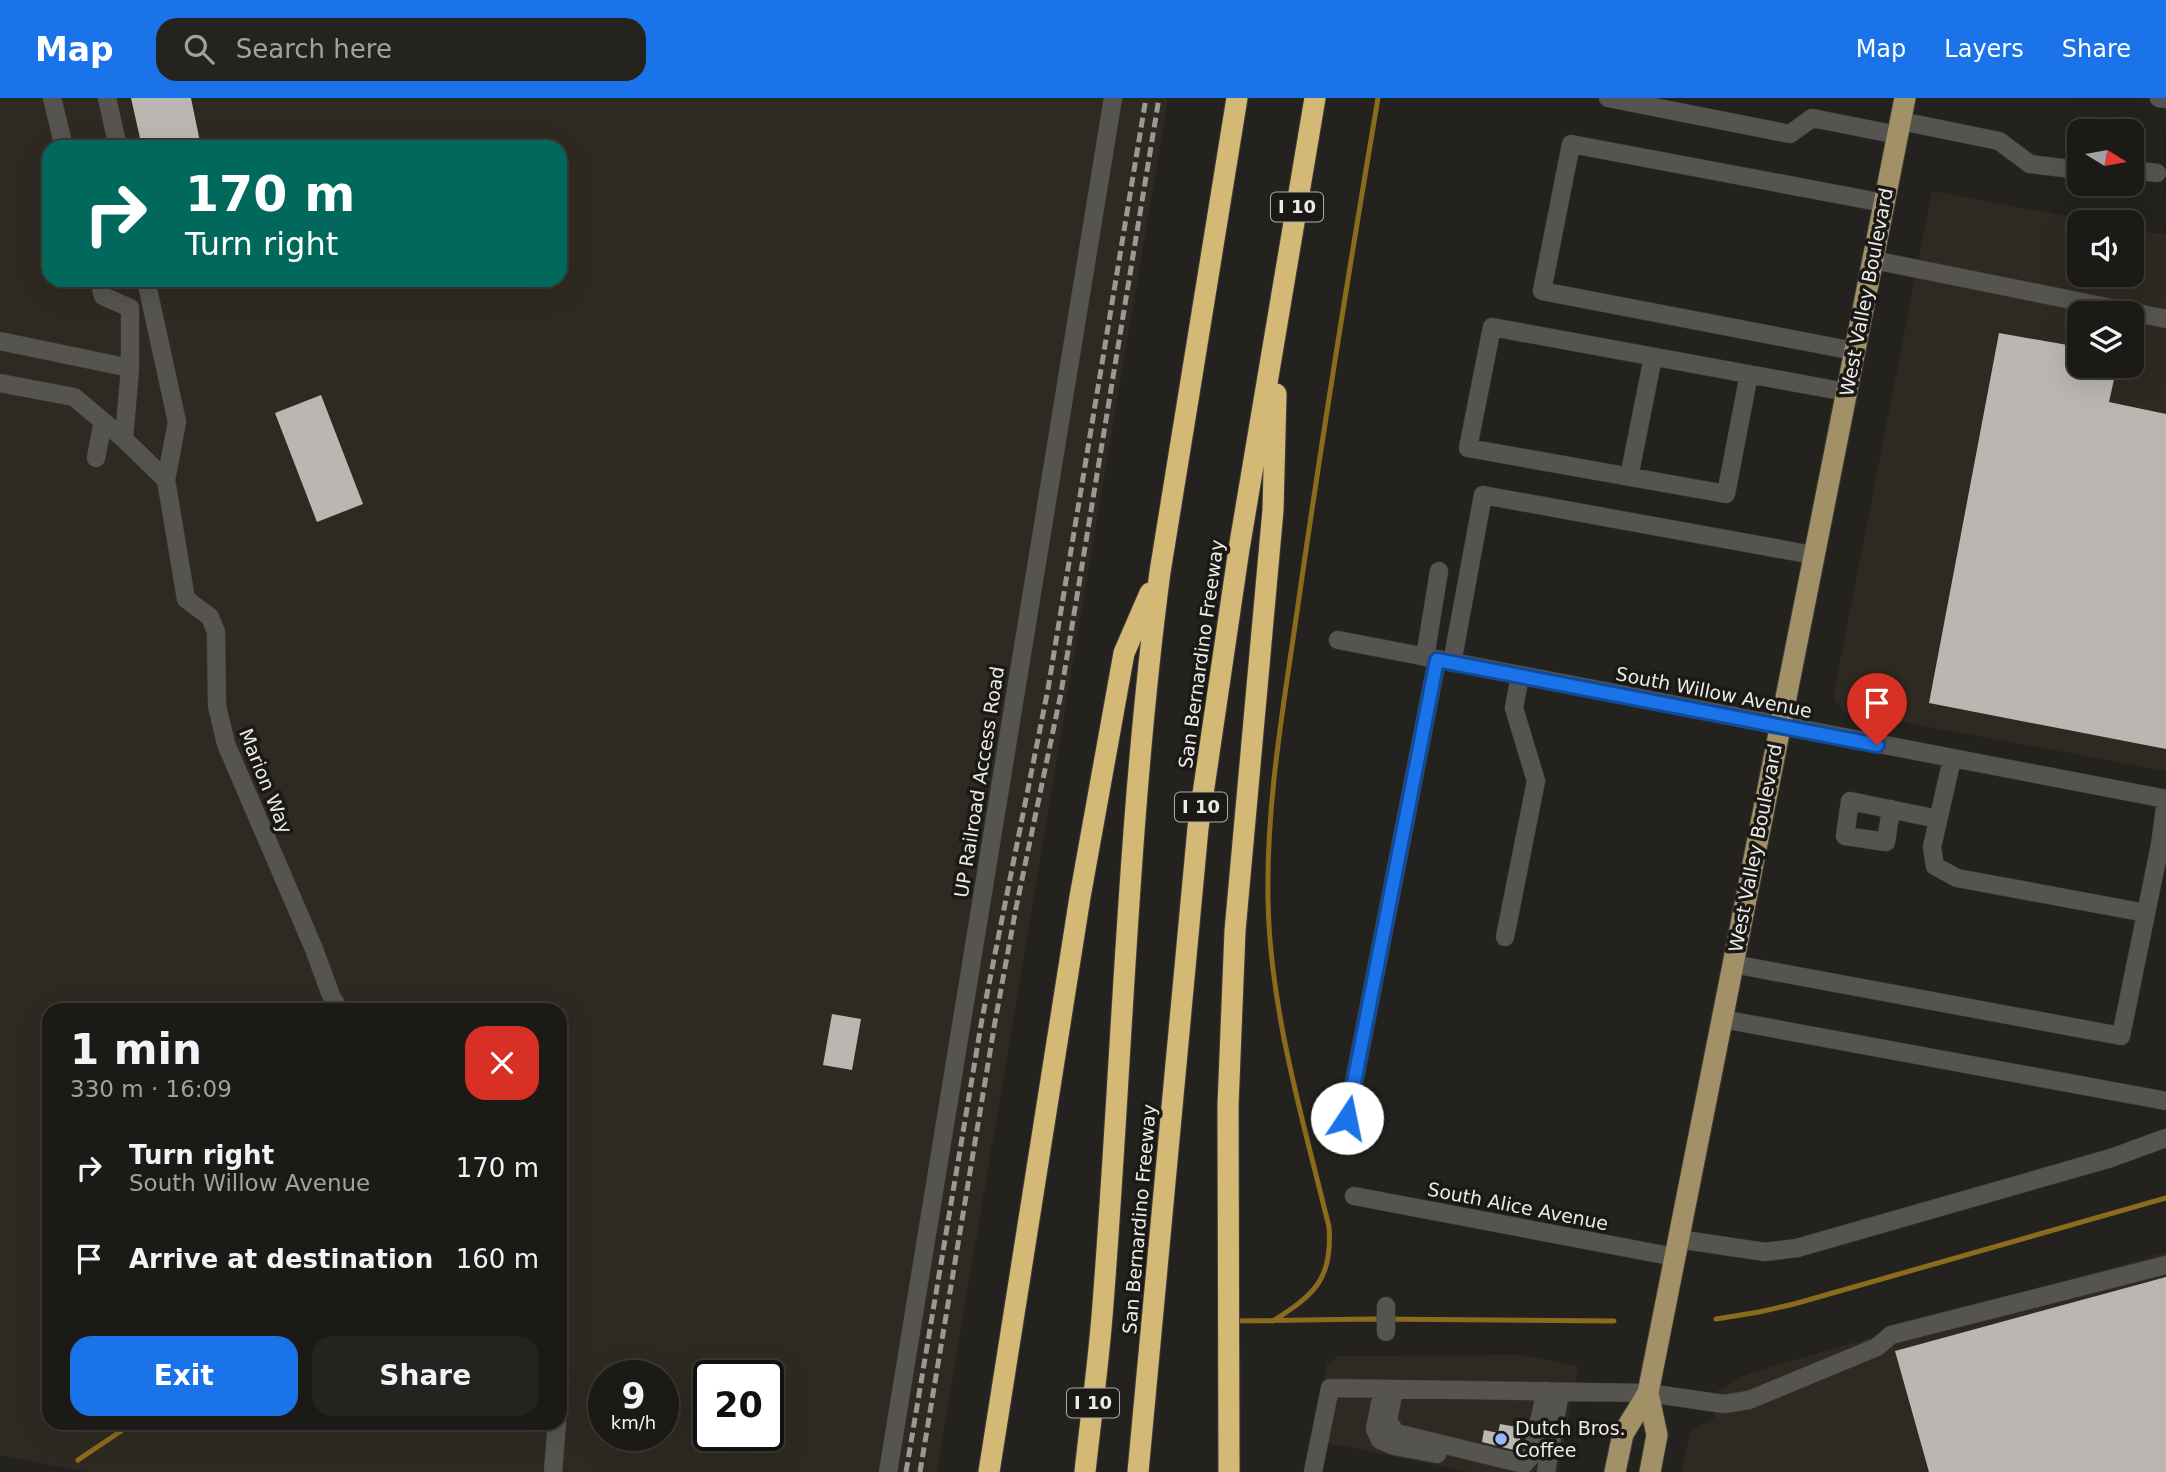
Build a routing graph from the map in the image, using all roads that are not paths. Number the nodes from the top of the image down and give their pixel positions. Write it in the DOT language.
graph roads {
  1 [pos="52,98"];
  2 [pos="107,98"];
  3 [pos="1112,98"];
  4 [pos="1237,98"];
  5 [pos="1315,98"];
  6 [pos="1608,98"];
  7 [pos="1905,98"];
  8 [pos="2159,98"];
  9 [pos="2166,99"];
  10 [pos="1899,128"];
  11 [pos="62,140"];
  12 [pos="116,140"];
  13 [pos="2067,169"];
  14 [pos="2144,171"];
  15 [pos="2157,173"];
  16 [pos="1884,203"];
  17 [pos="1873,260"];
  18 [pos="101,287"];
  19 [pos="148,287"];
  20 [pos="1278,315"];
  21 [pos="2166,319"];
  22 [pos="0,341"];
  23 [pos="1854,351"];
  24 [pos="1653,357"];
  25 [pos="130,368"];
  26 [pos="1749,374"];
  27 [pos="0,383"];
  28 [pos="1846,392"];
  29 [pos="103,421"];
  30 [pos="124,439"];
  31 [pos="96,458"];
  32 [pos="1629,477"];
  33 [pos="166,480"];
  34 [pos="1814,555"];
  35 [pos="1438,571"];
  36 [pos="1160,572"];
  37 [pos="1338,640"];
  38 [pos="1438,660"];
  39 [pos="1520,676"];
  40 [pos="1779,726"];
  41 [pos="1952,758"];
  42 [pos="2166,799"];
  43 [pos="1891,809"];
  44 [pos="1938,819"];
  45 [pos="2146,913"];
  46 [pos="1505,937"];
  47 [pos="1733,964"];
  48 [pos="335,1003"];
  49 [pos="1722,1019"];
  50 [pos="2166,1101"];
  51 [pos="1347,1118"];
  52 [pos="2166,1138"];
  53 [pos="1353,1196"];
  54 [pos="1676,1248"];
  55 [pos="2166,1265"];
  56 [pos="1386,1306"];
  57 [pos="1387,1332"];
  58 [pos="1388,1389"];
  59 [pos="1553,1391"];
  60 [pos="1648,1393"];
  61 [pos="556,1430"];
  62 [pos="553,1472"];
  63 [pos="888,1472"];
  64 [pos="989,1472"];
  65 [pos="1085,1472"];
  66 [pos="1138,1472"];
  67 [pos="1229,1472"];
  68 [pos="1313,1472"];
  69 [pos="1546,1472"];
  70 [pos="1615,1472"];
  71 [pos="1650,1472"];
  1 -- 11 [label="street"];
  2 -- 12 [label="street"];
  3 -- 63 [label="street, UP Railroad Access Road"];
  4 -- 36 [label="highway, San Bernardino Freeway / I 10"];
  5 -- 20 [label="highway, San Bernardino Freeway / I 10"];
  6 -- 10 [label="street"];
  7 -- 10 [label="main road, West Valley Boulevard"];
  8 -- 9 [label="street"];
  10 -- 13 [label="street"];
  10 -- 16 [label="main road, West Valley Boulevard"];
  14 -- 15 [label="street"];
  16 -- 17 [label="main road, West Valley Boulevard"];
  16 -- 23 [label="street"];
  17 -- 21 [label="street"];
  17 -- 23 [label="main road, West Valley Boulevard"];
  18 -- 25 [label="street"];
  19 -- 33 [label="street"];
  20 -- 66 [label="highway, San Bernardino Freeway / I 10"];
  20 -- 67 [label="highway"];
  22 -- 25 [label="street"];
  23 -- 28 [label="main road, West Valley Boulevard"];
  24 -- 26 [label="street"];
  24 -- 32 [label="street"];
  24 -- 32 [label="street"];
  25 -- 30 [label="street"];
  26 -- 28 [label="street"];
  26 -- 32 [label="street"];
  27 -- 29 [label="street"];
  28 -- 34 [label="main road, West Valley Boulevard"];
  29 -- 30 [label="street"];
  29 -- 31 [label="street"];
  30 -- 33 [label="street"];
  33 -- 48 [label="street, Marion Way"];
  34 -- 38 [label="street"];
  34 -- 40 [label="main road, West Valley Boulevard"];
  35 -- 38 [label="street"];
  36 -- 64 [label="highway"];
  36 -- 65 [label="highway, San Bernardino Freeway / I 10"];
  37 -- 38 [label="street, South Willow Avenue"];
  38 -- 39 [label="street, South Willow Avenue"];
  38 -- 51 [label="street"];
  39 -- 40 [label="street, South Willow Avenue"];
  39 -- 46 [label="street"];
  40 -- 41 [label="street, South Willow Avenue"];
  40 -- 47 [label="main road, West Valley Boulevard"];
  41 -- 42 [label="street, South Willow Avenue"];
  41 -- 44 [label="street"];
  42 -- 45 [label="street"];
  43 -- 44 [label="street"];
  44 -- 45 [label="street"];
  45 -- 47 [label="street"];
  47 -- 49 [label="main road, West Valley Boulevard"];
  49 -- 50 [label="street"];
  49 -- 54 [label="main road, West Valley Boulevard"];
  52 -- 54 [label="street, South Alice Avenue"];
  53 -- 54 [label="street, South Alice Avenue"];
  54 -- 60 [label="main road, West Valley Boulevard"];
  55 -- 60 [label="street"];
  56 -- 57 [label="street"];
  58 -- 59 [label="street"];
  58 -- 59 [label="street"];
  58 -- 68 [label="street"];
  59 -- 60 [label="street"];
  59 -- 69 [label="street"];
  60 -- 70 [label="main road, West Valley Boulevard"];
  60 -- 71 [label="main road, West Valley Boulevard"];
  61 -- 62 [label="street"];
}
